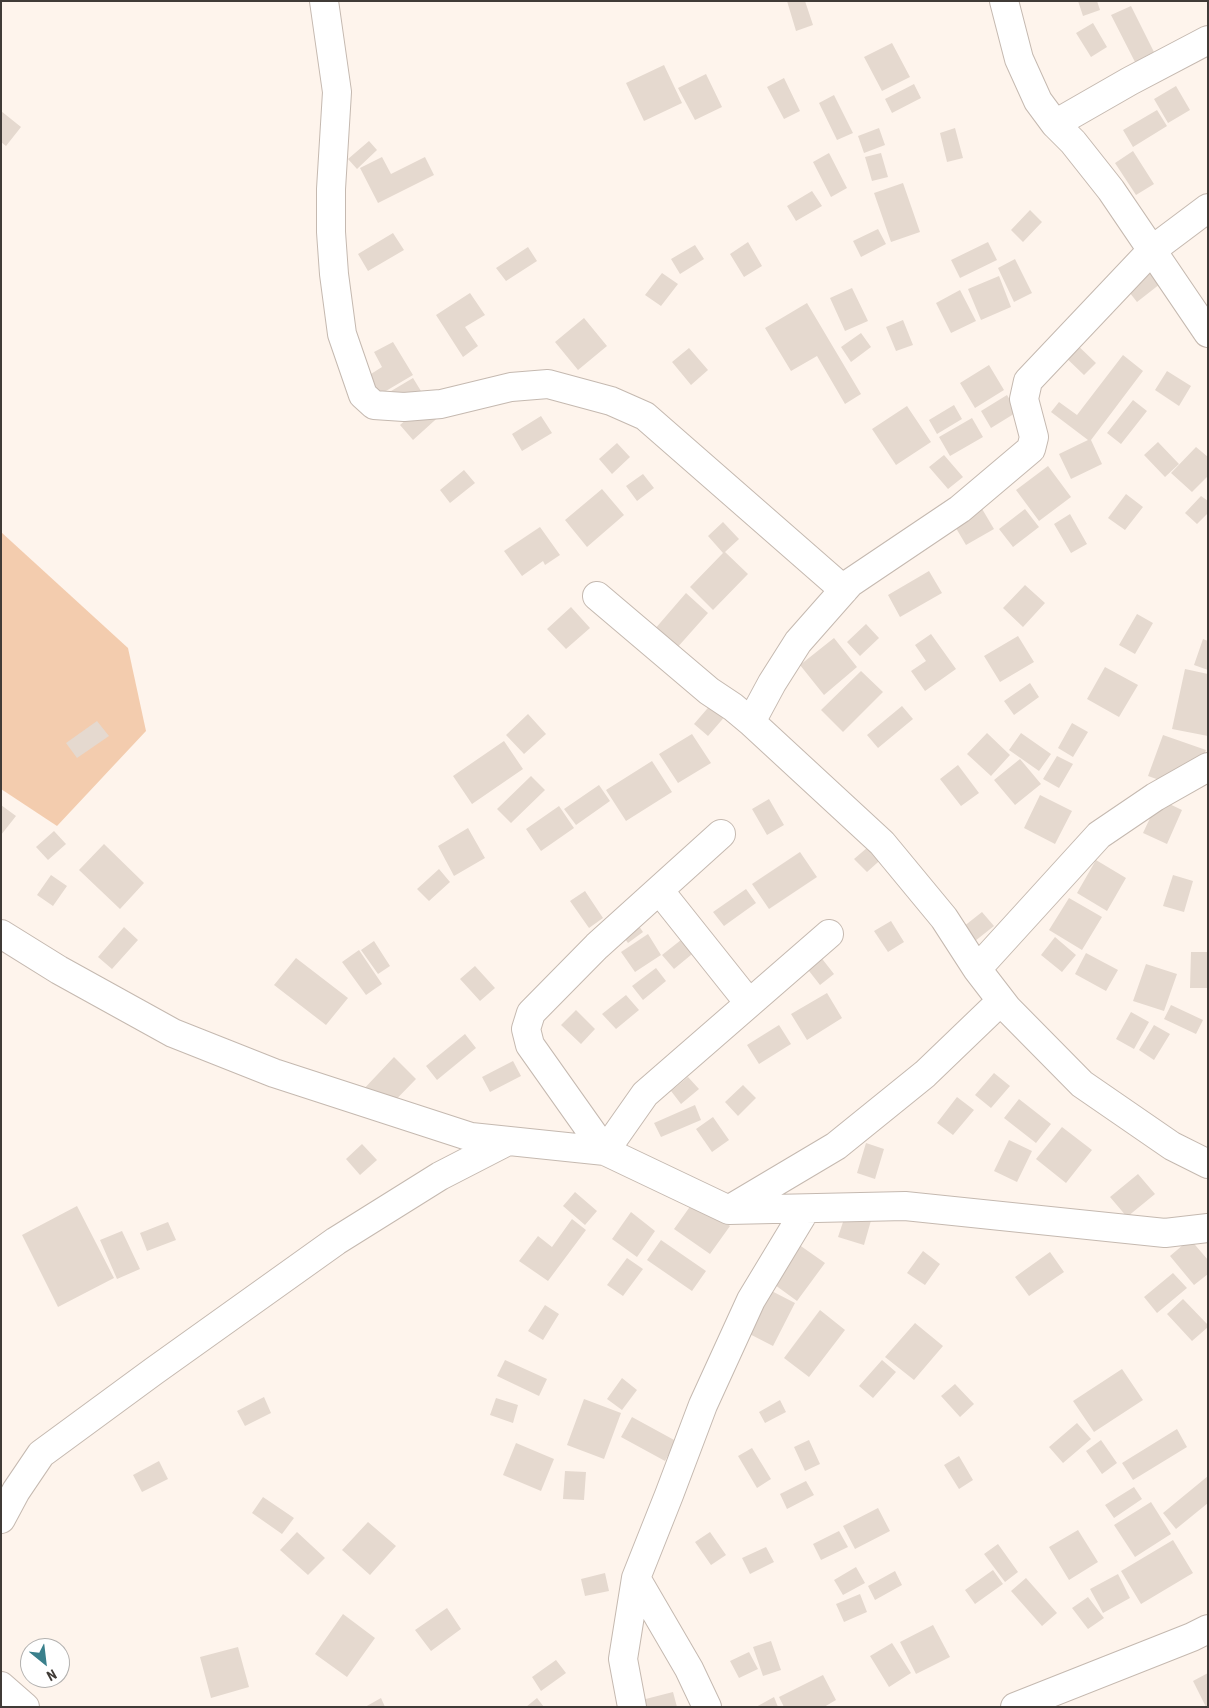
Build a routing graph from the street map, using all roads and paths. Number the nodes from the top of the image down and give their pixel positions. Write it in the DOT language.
graph roads {
  1 [pos="324,1"];
  2 [pos="1004,1"];
  3 [pos="1208,40"];
  4 [pos="1055,124"];
  5 [pos="1208,208"];
  6 [pos="1152,250"];
  7 [pos="1208,333"];
  8 [pos="844,590"];
  9 [pos="596,596"];
  10 [pos="751,722"];
  11 [pos="1208,766"];
  12 [pos="720,834"];
  13 [pos="659,890"];
  14 [pos="1,934"];
  15 [pos="829,934"];
  16 [pos="977,969"];
  17 [pos="1001,1001"];
  18 [pos="749,1002"];
  19 [pos="508,1141"];
  20 [pos="605,1151"];
  21 [pos="1208,1164"];
  22 [pos="806,1209"];
  23 [pos="729,1210"];
  24 [pos="1208,1228"];
  25 [pos="1,1519"];
  26 [pos="636,1578"];
  27 [pos="1208,1629"];
  28 [pos="1,1686"];
  29 [pos="24,1707"];
  30 [pos="632,1707"];
  31 [pos="706,1707"];
  32 [pos="1015,1707"];
  1 -- 8 [label="street"];
  2 -- 4 [label="street"];
  3 -- 4 [label="street"];
  4 -- 6 [label="street"];
  5 -- 6 [label="street"];
  6 -- 7 [label="street"];
  6 -- 8 [label="street"];
  8 -- 10 [label="street"];
  9 -- 10 [label="street"];
  10 -- 16 [label="street"];
  11 -- 16 [label="street"];
  12 -- 13 [label="street"];
  13 -- 18 [label="street"];
  13 -- 20 [label="street"];
  14 -- 19 [label="street"];
  15 -- 18 [label="street"];
  16 -- 17 [label="street"];
  17 -- 21 [label="street"];
  17 -- 23 [label="street"];
  18 -- 20 [label="street"];
  19 -- 20 [label="street"];
  19 -- 25 [label="street"];
  20 -- 23 [label="street"];
  22 -- 23 [label="street"];
  22 -- 24 [label="street"];
  22 -- 26 [label="street"];
  26 -- 30 [label="street"];
  26 -- 31 [label="street"];
  27 -- 32 [label="street"];
  28 -- 29 [label="street"];
}
